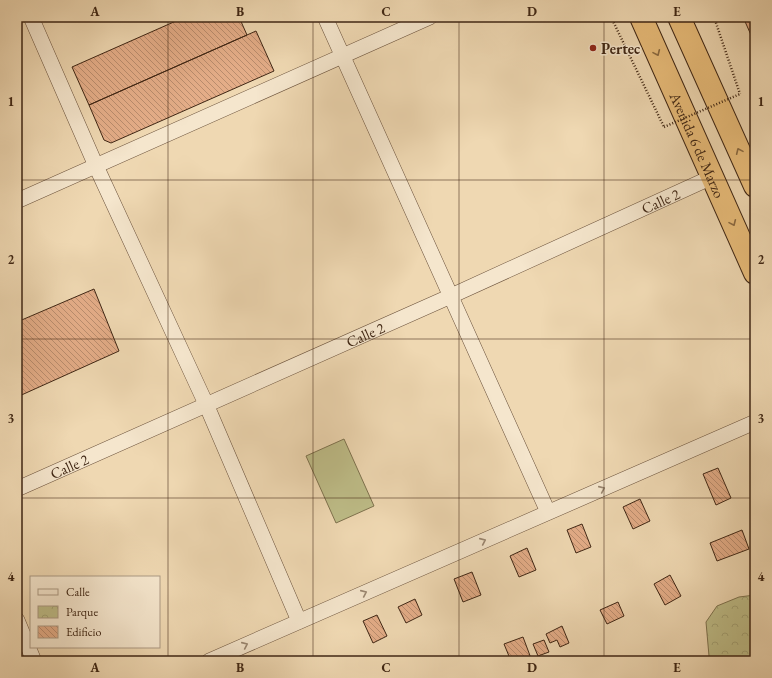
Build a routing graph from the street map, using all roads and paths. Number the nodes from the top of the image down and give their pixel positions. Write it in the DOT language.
graph roads {
  1 [pos="31,17"];
  2 [pos="325,17"];
  3 [pos="430,17"];
  4 [pos="611,17"];
  5 [pos="641,17"];
  6 [pos="679,17"];
  7 [pos="714,17"];
  8 [pos="341,56"];
  9 [pos="96,166"];
  10 [pos="712,177"];
  11 [pos="755,186"];
  12 [pos="17,201"];
  13 [pos="755,273"];
  14 [pos="452,296"];
  15 [pos="206,404"];
  16 [pos="755,422"];
  17 [pos="17,489"];
  18 [pos="548,512"];
  19 [pos="17,620"];
  20 [pos="299,621"];
  21 [pos="34,661"];
  22 [pos="209,661"];
  1 -- 9 [label="street"];
  2 -- 8 [label="street"];
  3 -- 8 [label="street"];
  4 -- 7 [label="path, bridge"];
  5 -- 10 [label="highway, Avenida 6 de Marzo, one-way"];
  11 -- 6 [label="highway, one-way"];
  8 -- 9 [label="street"];
  8 -- 14 [label="street"];
  9 -- 12 [label="street"];
  9 -- 15 [label="street"];
  10 -- 13 [label="highway, Avenida 6 de Marzo, one-way"];
  10 -- 14 [label="street, Calle 2"];
  14 -- 15 [label="street, Calle 2"];
  14 -- 18 [label="street"];
  15 -- 17 [label="street, Calle 2"];
  15 -- 20 [label="street"];
  18 -- 16 [label="street, one-way"];
  20 -- 18 [label="street, one-way"];
  19 -- 21 [label="street"];
  22 -- 20 [label="street, one-way"];
}
